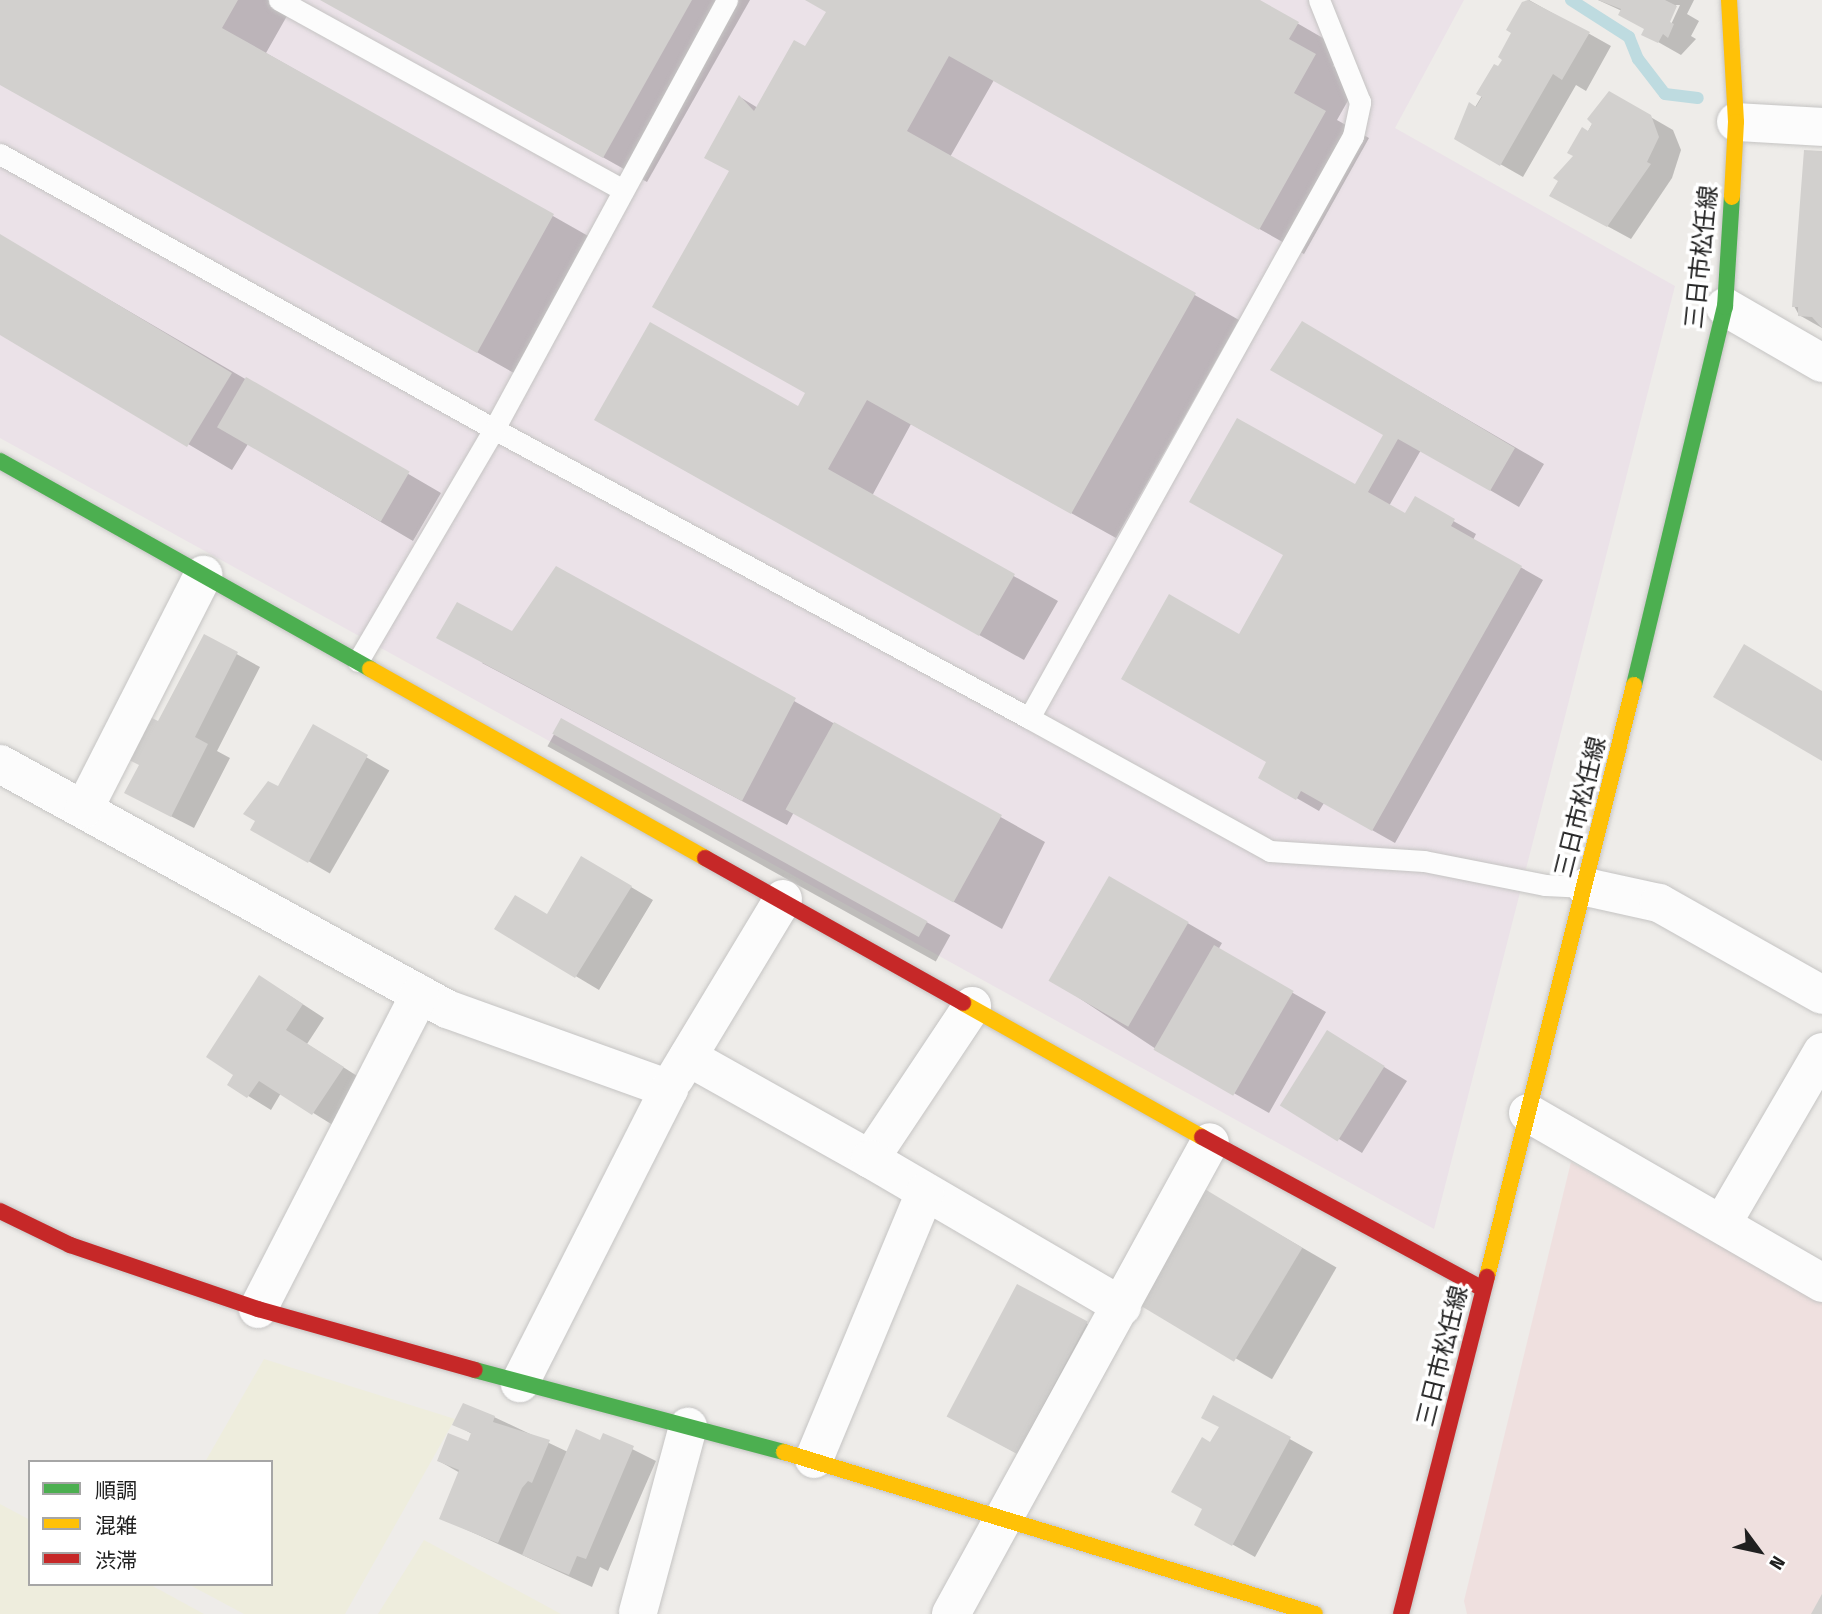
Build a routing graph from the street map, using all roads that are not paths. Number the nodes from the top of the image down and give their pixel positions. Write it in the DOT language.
graph roads {
  1 [pos="279,0"];
  2 [pos="727,0"];
  3 [pos="1319,0"];
  4 [pos="1730,0"];
  5 [pos="1736,122"];
  6 [pos="1822,127"];
  7 [pos="0,153"];
  8 [pos="622,189"];
  9 [pos="1725,307"];
  10 [pos="1822,363"];
  11 [pos="494,429"];
  12 [pos="0,461"];
  13 [pos="203,575"];
  14 [pos="358,661"];
  15 [pos="1029,718"];
  16 [pos="0,764"];
  17 [pos="85,809"];
  18 [pos="1586,887"];
  19 [pos="783,900"];
  20 [pos="420,994"];
  21 [pos="1822,995"];
  22 [pos="972,1006"];
  23 [pos="1822,1052"];
  24 [pos="678,1073"];
  25 [pos="1528,1113"];
  26 [pos="1210,1142"];
  27 [pos="870,1160"];
  28 [pos="925,1192"];
  29 [pos="0,1211"];
  30 [pos="1722,1224"];
  31 [pos="1822,1283"];
  32 [pos="1483,1289"];
  33 [pos="1122,1306"];
  34 [pos="258,1309"];
  35 [pos="520,1383"];
  36 [pos="688,1427"];
  37 [pos="814,1459"];
  38 [pos="1006,1517"];
  39 [pos="638,1612"];
  40 [pos="951,1614"];
  41 [pos="1315,1614"];
  42 [pos="1401,1614"];
  1 -- 8 [label="lane"];
  2 -- 8 [label="lane"];
  3 -- 15 [label="lane"];
  4 -- 5 [label="street, 三日市松任線"];
  5 -- 6 [label="street"];
  5 -- 9 [label="street, 三日市松任線"];
  7 -- 11 [label="lane"];
  8 -- 11 [label="lane"];
  9 -- 10 [label="street"];
  9 -- 18 [label="street, 三日市松任線"];
  11 -- 14 [label="lane"];
  11 -- 15 [label="lane"];
  12 -- 13 [label="street"];
  13 -- 14 [label="street"];
  13 -- 17 [label="street"];
  14 -- 19 [label="street"];
  15 -- 18 [label="lane"];
  16 -- 17 [label="street"];
  17 -- 20 [label="street"];
  18 -- 21 [label="street"];
  18 -- 25 [label="street, 三日市松任線"];
  19 -- 22 [label="street"];
  19 -- 24 [label="street"];
  20 -- 24 [label="street"];
  20 -- 34 [label="street"];
  22 -- 26 [label="street"];
  22 -- 27 [label="street"];
  23 -- 30 [label="street"];
  24 -- 27 [label="street"];
  24 -- 35 [label="street"];
  25 -- 30 [label="street"];
  25 -- 32 [label="street, 三日市松任線"];
  26 -- 32 [label="street"];
  26 -- 33 [label="street"];
  27 -- 28 [label="street"];
  28 -- 33 [label="street"];
  28 -- 37 [label="street"];
  29 -- 34 [label="street"];
  30 -- 31 [label="street"];
  32 -- 42 [label="street, 三日市松任線"];
  33 -- 38 [label="street"];
  34 -- 35 [label="street"];
  35 -- 36 [label="street"];
  36 -- 37 [label="street"];
  36 -- 39 [label="street"];
  37 -- 38 [label="street"];
  38 -- 40 [label="street"];
  38 -- 41 [label="street"];
}
